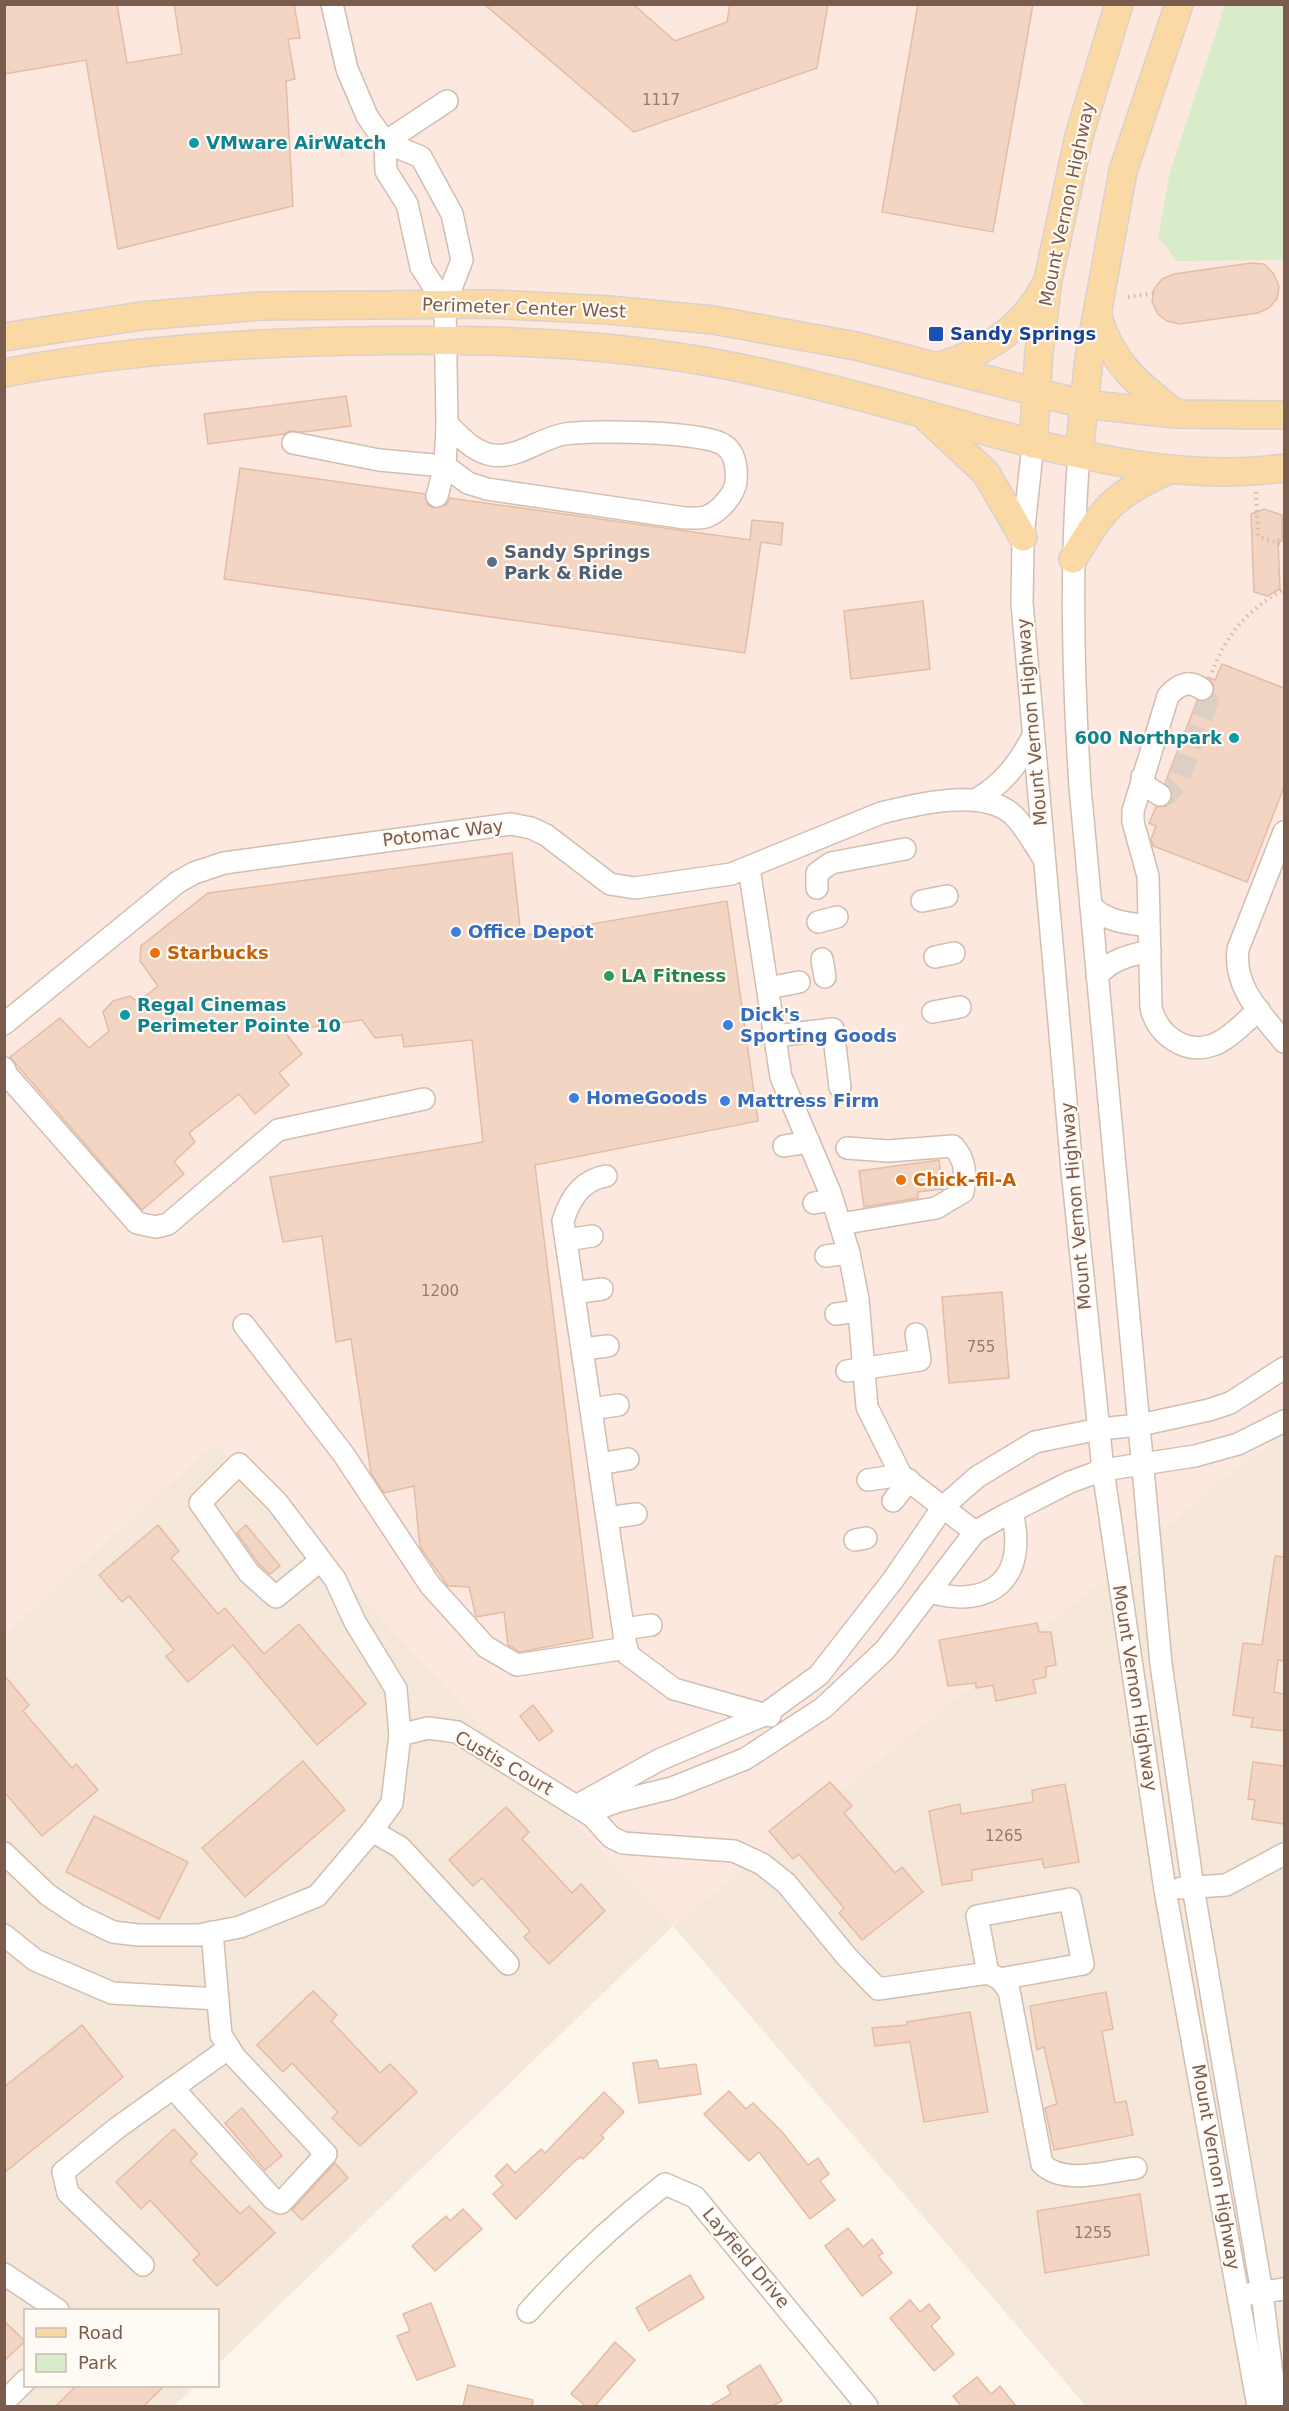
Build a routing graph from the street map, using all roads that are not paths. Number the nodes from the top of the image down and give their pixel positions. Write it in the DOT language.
graph roads {
  1 [pos="332,4"];
  2 [pos="1119,4"];
  3 [pos="1179,4"];
  4 [pos="447,101"];
  5 [pos="385,142"];
  6 [pos="1048,280"];
  7 [pos="445,304"];
  8 [pos="1097,312"];
  9 [pos="8,333"];
  10 [pos="445,339"];
  11 [pos="940,366"];
  12 [pos="4,373"];
  13 [pos="1038,393"];
  14 [pos="1083,404"];
  15 [pos="922,413"];
  16 [pos="1176,414"];
  17 [pos="1284,415"];
  18 [pos="447,424"];
  19 [pos="293,443"];
  20 [pos="1033,444"];
  21 [pos="1079,454"];
  22 [pos="445,466"];
  23 [pos="1284,468"];
  24 [pos="1169,470"];
  25 [pos="437,496"];
  26 [pos="1023,537"];
  27 [pos="1072,559"];
  28 [pos="1206,683"];
  29 [pos="1032,738"];
  30 [pos="1143,777"];
  31 [pos="1160,795"];
  32 [pos="976,799"];
  33 [pos="1284,832"];
  34 [pos="905,849"];
  35 [pos="1044,858"];
  36 [pos="749,868"];
  37 [pos="817,888"];
  38 [pos="947,896"];
  39 [pos="922,901"];
  40 [pos="1090,906"];
  41 [pos="1149,926"];
  42 [pos="1150,951"];
  43 [pos="1097,977"];
  44 [pos="799,982"];
  45 [pos="768,988"];
  46 [pos="960,1007"];
  47 [pos="1259,1010"];
  48 [pos="933,1012"];
  49 [pos="4,1024"];
  50 [pos="775,1036"];
  51 [pos="1284,1042"];
  52 [pos="4,1068"];
  53 [pos="840,1087"];
  54 [pos="424,1099"];
  55 [pos="899,1140"];
  56 [pos="784,1146"];
  57 [pos="811,1148"];
  58 [pos="847,1148"];
  59 [pos="606,1176"];
  60 [pos="879,1232"];
  61 [pos="592,1236"];
  62 [pos="845,1238"];
  63 [pos="566,1240"];
  64 [pos="826,1256"];
  65 [pos="602,1289"];
  66 [pos="574,1293"];
  67 [pos="859,1311"];
  68 [pos="836,1314"];
  69 [pos="244,1325"];
  70 [pos="916,1334"];
  71 [pos="608,1346"];
  72 [pos="582,1349"];
  73 [pos="1284,1368"];
  74 [pos="856,1370"];
  75 [pos="618,1405"];
  76 [pos="591,1409"];
  77 [pos="1284,1421"];
  78 [pos="1140,1425"];
  79 [pos="1099,1429"];
  80 [pos="628,1460"];
  81 [pos="599,1464"];
  82 [pos="1144,1464"];
  83 [pos="1102,1470"];
  84 [pos="905,1477"];
  85 [pos="868,1480"];
  86 [pos="893,1501"];
  87 [pos="943,1507"];
  88 [pos="1012,1512"];
  89 [pos="636,1514"];
  90 [pos="607,1518"];
  91 [pos="975,1533"];
  92 [pos="321,1560"];
  93 [pos="929,1592"];
  94 [pos="651,1625"];
  95 [pos="625,1638"];
  96 [pos="764,1715"];
  97 [pos="796,1724"];
  98 [pos="400,1735"];
  99 [pos="584,1811"];
  100 [pos="372,1831"];
  101 [pos="4,1853"];
  102 [pos="1284,1854"];
  103 [pos="1193,1887"];
  104 [pos="1165,1890"];
  105 [pos="206,1934"];
  106 [pos="4,1935"];
  107 [pos="508,1964"];
  108 [pos="994,1976"];
  109 [pos="218,1999"];
  110 [pos="229,2048"];
  111 [pos="173,2088"];
  112 [pos="1136,2168"];
  113 [pos="143,2265"];
  114 [pos="4,2274"];
  115 [pos="1284,2289"];
  116 [pos="1262,2293"];
  117 [pos="1239,2296"];
  118 [pos="56,2309"];
  119 [pos="528,2312"];
  120 [pos="24,2382"];
  121 [pos="4,2402"];
  122 [pos="867,2406"];
  123 [pos="1258,2406"];
  124 [pos="1276,2406"];
  1 -- 5 [label="street"];
  2 -- 6 [label="main road, Mount Vernon Highway"];
  3 -- 8 [label="main road, Mount Vernon Highway"];
  4 -- 5 [label="street"];
  5 -- 7 [label="street"];
  5 -- 7 [label="street"];
  6 -- 11 [label="main road"];
  6 -- 13 [label="main road, Mount Vernon Highway"];
  7 -- 9 [label="main road, Perimeter Center West"];
  7 -- 10 [label="street"];
  7 -- 11 [label="main road, Perimeter Center West"];
  8 -- 14 [label="main road, Mount Vernon Highway"];
  8 -- 16 [label="main road"];
  10 -- 12 [label="main road, Perimeter Center West"];
  10 -- 15 [label="main road, Perimeter Center West"];
  10 -- 18 [label="street"];
  11 -- 13 [label="main road, Perimeter Center West"];
  13 -- 14 [label="main road, Perimeter Center West"];
  13 -- 20 [label="main road, Mount Vernon Highway"];
  14 -- 16 [label="main road, Perimeter Center West"];
  14 -- 21 [label="main road, Mount Vernon Highway"];
  15 -- 20 [label="main road, Perimeter Center West"];
  15 -- 26 [label="main road"];
  16 -- 17 [label="main road, Perimeter Center West"];
  18 -- 22 [label="street"];
  18 -- 22 [label="street"];
  19 -- 22 [label="street"];
  20 -- 21 [label="main road, Perimeter Center West"];
  20 -- 26 [label="street, Mount Vernon Highway"];
  21 -- 24 [label="main road, Perimeter Center West"];
  21 -- 27 [label="street, Mount Vernon Highway"];
  22 -- 25 [label="street"];
  23 -- 24 [label="main road, Perimeter Center West"];
  24 -- 27 [label="main road"];
  26 -- 29 [label="street, Mount Vernon Highway"];
  27 -- 40 [label="street, Mount Vernon Highway"];
  28 -- 30 [label="street"];
  29 -- 32 [label="street"];
  29 -- 35 [label="street, Mount Vernon Highway"];
  30 -- 31 [label="street"];
  30 -- 41 [label="street"];
  32 -- 35 [label="street, Potomac Way"];
  32 -- 36 [label="street, Potomac Way"];
  33 -- 47 [label="street"];
  34 -- 37 [label="street"];
  35 -- 79 [label="street, Mount Vernon Highway"];
  36 -- 45 [label="street"];
  36 -- 49 [label="street, Potomac Way"];
  38 -- 39 [label="street"];
  40 -- 41 [label="street"];
  40 -- 43 [label="street, Mount Vernon Highway"];
  41 -- 42 [label="street"];
  42 -- 43 [label="street"];
  42 -- 47 [label="street"];
  43 -- 78 [label="street, Mount Vernon Highway"];
  44 -- 45 [label="street"];
  45 -- 50 [label="street"];
  46 -- 48 [label="street"];
  47 -- 51 [label="street"];
  50 -- 53 [label="street"];
  50 -- 57 [label="street"];
  52 -- 54 [label="street"];
  55 -- 58 [label="street"];
  56 -- 57 [label="street"];
  57 -- 58 [label="street"];
  57 -- 62 [label="street"];
  58 -- 62 [label="street"];
  59 -- 63 [label="street"];
  60 -- 62 [label="street"];
  61 -- 63 [label="street"];
  62 -- 64 [label="street"];
  62 -- 67 [label="street"];
  63 -- 66 [label="street"];
  65 -- 66 [label="street"];
  66 -- 72 [label="street"];
  67 -- 68 [label="street"];
  67 -- 74 [label="street"];
  69 -- 95 [label="street"];
  70 -- 74 [label="street"];
  71 -- 72 [label="street"];
  72 -- 76 [label="street"];
  73 -- 78 [label="street"];
  74 -- 84 [label="street"];
  75 -- 76 [label="street"];
  76 -- 81 [label="street"];
  77 -- 82 [label="street"];
  78 -- 79 [label="street"];
  78 -- 82 [label="street, Mount Vernon Highway"];
  79 -- 83 [label="street, Mount Vernon Highway"];
  79 -- 87 [label="street"];
  80 -- 81 [label="street"];
  81 -- 90 [label="street"];
  82 -- 83 [label="street"];
  82 -- 103 [label="street, Mount Vernon Highway"];
  83 -- 88 [label="street"];
  83 -- 104 [label="street, Mount Vernon Highway"];
  84 -- 85 [label="street"];
  84 -- 86 [label="street"];
  84 -- 87 [label="street"];
  87 -- 91 [label="street"];
  87 -- 96 [label="street"];
  88 -- 91 [label="street"];
  88 -- 93 [label="street"];
  89 -- 90 [label="street"];
  90 -- 95 [label="street"];
  91 -- 93 [label="street"];
  92 -- 92 [label="street"];
  92 -- 98 [label="street"];
  93 -- 97 [label="street"];
  94 -- 95 [label="street"];
  95 -- 96 [label="street"];
  96 -- 97 [label="street"];
  96 -- 99 [label="street"];
  97 -- 99 [label="street"];
  98 -- 99 [label="street, Custis Court"];
  98 -- 100 [label="street"];
  99 -- 108 [label="street, Custis Court"];
  100 -- 105 [label="street"];
  100 -- 107 [label="street"];
  101 -- 105 [label="street"];
  102 -- 103 [label="street"];
  103 -- 104 [label="street"];
  103 -- 116 [label="street, Mount Vernon Highway"];
  104 -- 117 [label="street, Mount Vernon Highway"];
  105 -- 109 [label="street"];
  106 -- 109 [label="street"];
  108 -- 108 [label="street"];
  108 -- 112 [label="street"];
  109 -- 110 [label="street"];
  110 -- 111 [label="street"];
  110 -- 111 [label="street"];
  111 -- 113 [label="street"];
  114 -- 118 [label="street"];
  115 -- 116 [label="street"];
  116 -- 117 [label="street"];
  116 -- 124 [label="street, Mount Vernon Highway"];
  117 -- 123 [label="street, Mount Vernon Highway"];
  119 -- 122 [label="street, Layfield Drive"];
  120 -- 121 [label="street"];
}
